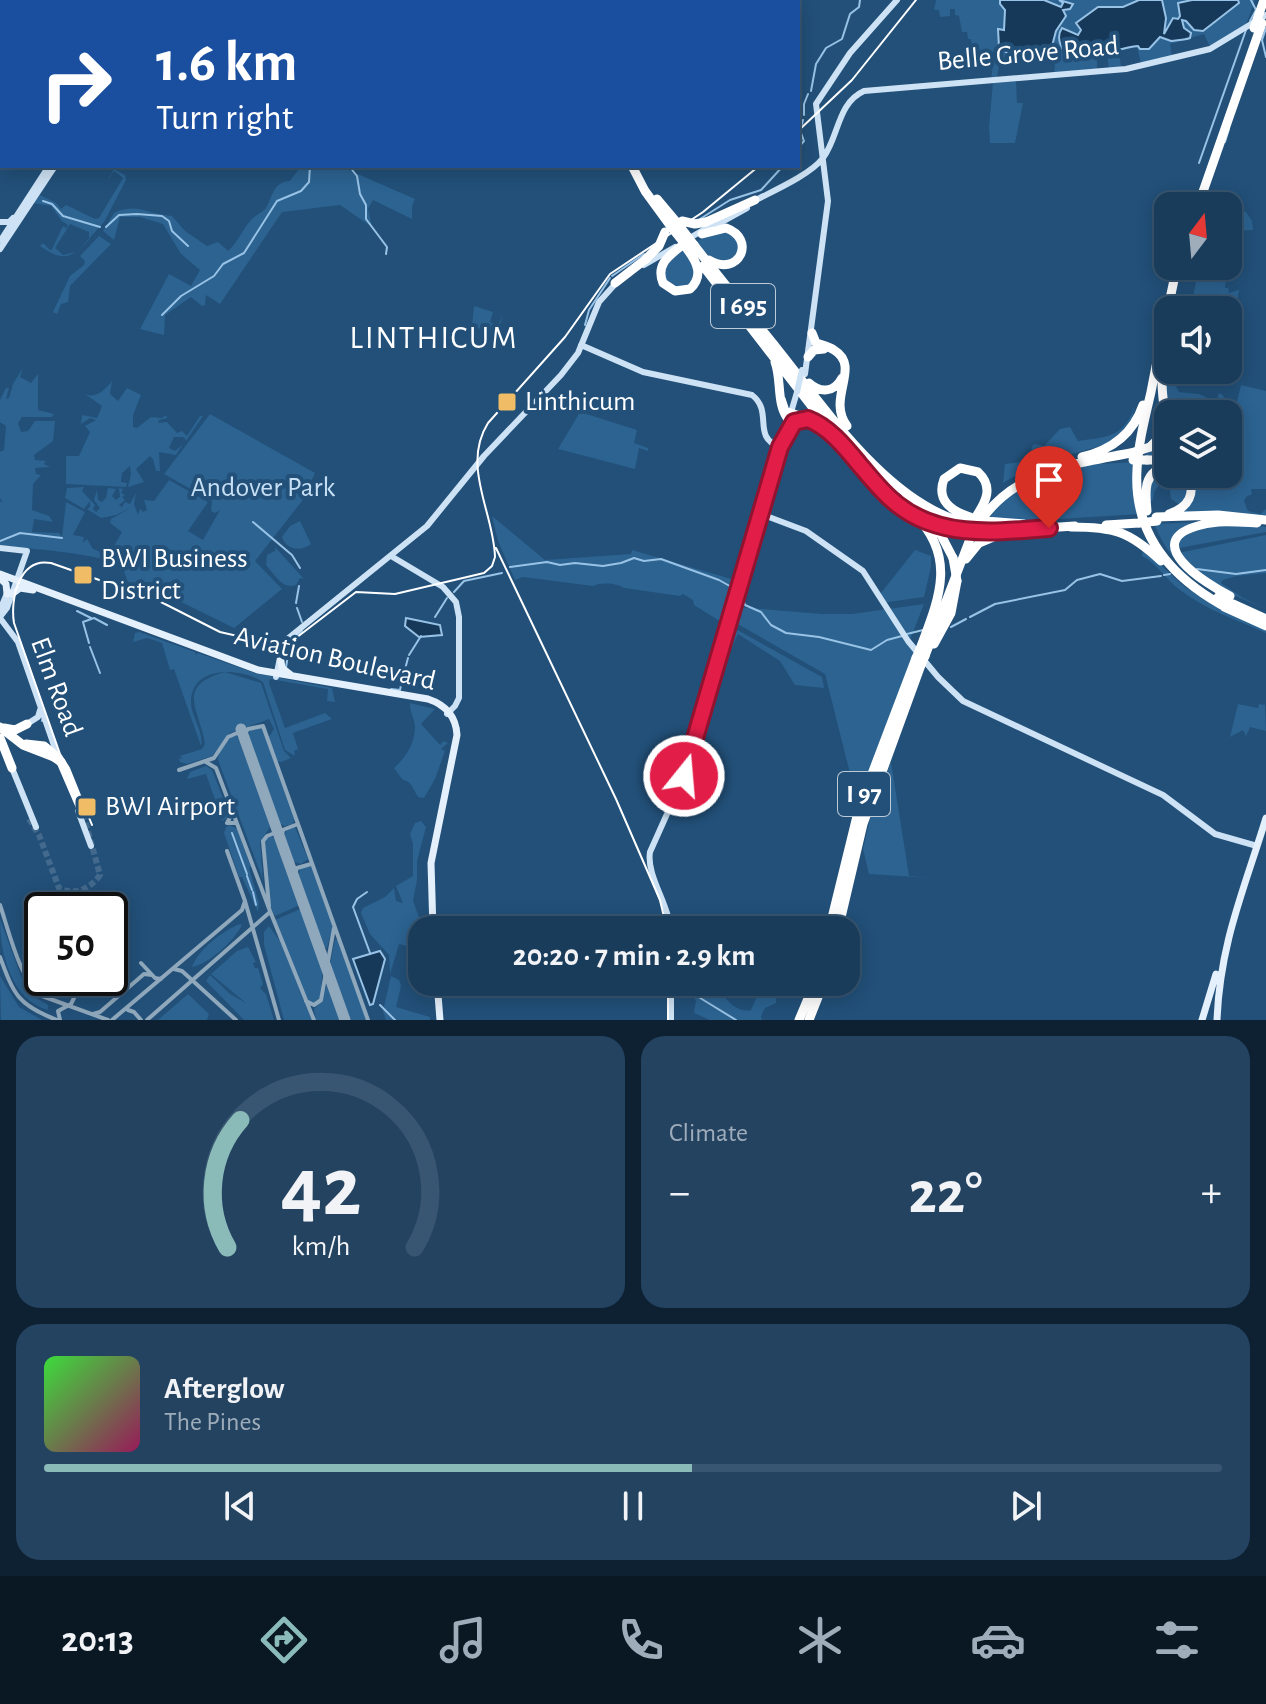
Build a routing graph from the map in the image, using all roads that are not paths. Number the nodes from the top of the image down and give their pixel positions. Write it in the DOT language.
graph roads {
  1 [pos="1264,0"];
  2 [pos="892,2"];
  3 [pos="1261,18"];
  4 [pos="825,145"];
  5 [pos="823,158"];
  6 [pos="816,165"];
  7 [pos="51,168"];
  8 [pos="51,168"];
  9 [pos="635,168"];
  10 [pos="635,168"];
  11 [pos="825,168"];
  12 [pos="1200,192"];
  13 [pos="755,200"];
  14 [pos="18,213"];
  15 [pos="0,223"];
  16 [pos="674,226"];
  17 [pos="6,232"];
  18 [pos="702,234"];
  19 [pos="0,241"];
  20 [pos="690,248"];
  21 [pos="0,249"];
  22 [pos="615,283"];
  23 [pos="815,302"];
  24 [pos="812,333"];
  25 [pos="760,339"];
  26 [pos="581,345"];
  27 [pos="808,345"];
  28 [pos="823,347"];
  29 [pos="808,357"];
  30 [pos="796,370"];
  31 [pos="1154,374"];
  32 [pos="1155,384"];
  33 [pos="1158,384"];
  34 [pos="1162,384"];
  35 [pos="811,390"];
  36 [pos="790,415"];
  37 [pos="808,419"];
  38 [pos="780,445"];
  39 [pos="849,452"];
  40 [pos="1134,456"];
  41 [pos="1154,461"];
  42 [pos="1154,472"];
  43 [pos="899,487"];
  44 [pos="1190,488"];
  45 [pos="761,514"];
  46 [pos="1154,516"];
  47 [pos="1138,520"];
  48 [pos="1264,522"];
  49 [pos="982,526"];
  50 [pos="1052,526"];
  51 [pos="966,527"];
  52 [pos="1071,527"];
  53 [pos="0,548"];
  54 [pos="11,549"];
  55 [pos="26,551"];
  56 [pos="395,556"];
  57 [pos="18,566"];
  58 [pos="0,576"];
  59 [pos="14,581"];
  60 [pos="954,584"];
  61 [pos="33,590"];
  62 [pos="9,594"];
  63 [pos="117,606"];
  64 [pos="1229,609"];
  65 [pos="0,610"];
  66 [pos="1266,612"];
  67 [pos="0,618"];
  68 [pos="123,619"];
  69 [pos="1266,619"];
  70 [pos="1266,626"];
  71 [pos="928,628"];
  72 [pos="11,632"];
  73 [pos="280,655"];
  74 [pos="922,659"];
  75 [pos="258,670"];
  76 [pos="276,676"];
  77 [pos="300,678"];
  78 [pos="403,697"];
  79 [pos="448,713"];
  80 [pos="30,722"];
  81 [pos="47,725"];
  82 [pos="0,726"];
  83 [pos="0,738"];
  84 [pos="54,743"];
  85 [pos="59,762"];
  86 [pos="12,768"];
  87 [pos="77,795"];
  88 [pos="83,813"];
  89 [pos="1266,818"];
  90 [pos="29,819"];
  91 [pos="36,827"];
  92 [pos="1266,832"];
  93 [pos="91,846"];
  94 [pos="1261,849"];
  95 [pos="431,916"];
  96 [pos="668,916"];
  97 [pos="832,916"];
  98 [pos="841,916"];
  99 [pos="1216,994"];
  100 [pos="436,996"];
  101 [pos="671,996"];
  102 [pos="809,996"];
  103 [pos="818,996"];
  104 [pos="438,1020"];
  105 [pos="671,1020"];
  106 [pos="799,1020"];
  107 [pos="809,1020"];
  108 [pos="1202,1020"];
  109 [pos="1219,1020"];
  1 -- 3 [label="highway"];
  2 -- 4 [label="main road"];
  3 -- 4 [label="main road, Belle Grove Road"];
  3 -- 12 [label="highway"];
  4 -- 5 [label="main road, Belle Grove Road"];
  5 -- 6 [label="main road, Belle Grove Road"];
  5 -- 11 [label="main road"];
  6 -- 11 [label="main road"];
  6 -- 13 [label="main road, Belle Grove Road"];
  7 -- 14 [label="main road"];
  8 -- 21 [label="main road"];
  9 -- 16 [label="highway, I 695"];
  10 -- 16 [label="highway, I 695"];
  11 -- 23 [label="main road"];
  13 -- 16 [label="highway, bridge"];
  13 -- 18 [label="main road"];
  13 -- 22 [label="main road"];
  14 -- 15 [label="main road"];
  14 -- 17 [label="main road"];
  15 -- 17 [label="main road"];
  16 -- 20 [label="highway, I 695, bridge"];
  16 -- 22 [label="highway, bridge"];
  17 -- 19 [label="main road"];
  18 -- 20 [label="main road"];
  18 -- 20 [label="highway"];
  20 -- 20 [label="highway"];
  20 -- 22 [label="main road"];
  20 -- 25 [label="highway, I 695"];
  20 -- 30 [label="highway, I 695"];
  22 -- 26 [label="main road"];
  23 -- 24 [label="main road"];
  23 -- 27 [label="main road"];
  24 -- 27 [label="main road"];
  24 -- 28 [label="highway"];
  25 -- 30 [label="highway, I 695"];
  25 -- 36 [label="highway"];
  26 -- 38 [label="main road"];
  26 -- 56 [label="main road"];
  27 -- 28 [label="highway"];
  27 -- 29 [label="main road"];
  27 -- 30 [label="main road"];
  28 -- 29 [label="highway"];
  28 -- 30 [label="highway"];
  28 -- 43 [label="highway"];
  29 -- 30 [label="main road"];
  30 -- 35 [label="highway, I 695"];
  30 -- 36 [label="main road, bridge"];
  30 -- 39 [label="highway, I 695"];
  30 -- 71 [label="highway"];
  31 -- 51 [label="highway"];
  32 -- 64 [label="highway"];
  33 -- 46 [label="highway"];
  34 -- 40 [label="highway, bridge"];
  35 -- 43 [label="highway, I 695"];
  35 -- 60 [label="highway, bridge"];
  36 -- 37 [label="highway"];
  36 -- 38 [label="main road"];
  37 -- 38 [label="highway"];
  37 -- 39 [label="highway"];
  38 -- 45 [label="main road"];
  39 -- 51 [label="highway, I 695, bridge"];
  40 -- 41 [label="highway, bridge"];
  40 -- 60 [label="highway"];
  42 -- 46 [label="highway"];
  43 -- 51 [label="highway, I 695"];
  44 -- 46 [label="highway"];
  45 -- 94 [label="main road"];
  45 -- 96 [label="main road"];
  46 -- 47 [label="highway, I 695, bridge"];
  46 -- 48 [label="highway, I 695"];
  46 -- 48 [label="highway, I 695"];
  46 -- 69 [label="highway"];
  47 -- 50 [label="highway, I 695"];
  47 -- 52 [label="highway, I 695"];
  48 -- 66 [label="highway"];
  49 -- 50 [label="highway, I 695"];
  49 -- 51 [label="highway, I 695, bridge"];
  49 -- 51 [label="highway"];
  50 -- 52 [label="highway, I 695"];
  50 -- 60 [label="highway"];
  51 -- 51 [label="highway"];
  51 -- 71 [label="highway"];
  52 -- 64 [label="highway"];
  53 -- 54 [label="main road"];
  54 -- 55 [label="main road"];
  54 -- 57 [label="main road"];
  55 -- 57 [label="main road"];
  55 -- 59 [label="main road"];
  56 -- 73 [label="main road"];
  56 -- 79 [label="main road"];
  57 -- 58 [label="main road"];
  57 -- 59 [label="main road"];
  58 -- 59 [label="main road, Aviation Boulevard"];
  58 -- 62 [label="main road"];
  59 -- 61 [label="main road, Aviation Boulevard"];
  59 -- 62 [label="main road"];
  59 -- 68 [label="main road, Aviation Boulevard"];
  60 -- 74 [label="highway"];
  61 -- 62 [label="main road"];
  61 -- 76 [label="main road, Aviation Boulevard"];
  62 -- 65 [label="main road"];
  62 -- 67 [label="main road"];
  63 -- 68 [label="main road"];
  64 -- 70 [label="highway"];
  67 -- 72 [label="main road, Elm Road"];
  68 -- 75 [label="main road, Aviation Boulevard"];
  71 -- 74 [label="highway, I 97"];
  72 -- 80 [label="main road, Elm Road"];
  72 -- 81 [label="main road, Elm Road"];
  73 -- 75 [label="main road"];
  73 -- 76 [label="main road"];
  73 -- 77 [label="main road"];
  74 -- 97 [label="highway, I 97"];
  74 -- 98 [label="highway, I 97"];
  75 -- 76 [label="main road, Aviation Boulevard"];
  76 -- 77 [label="main road, Aviation Boulevard"];
  76 -- 78 [label="main road, Aviation Boulevard"];
  77 -- 78 [label="main road, Aviation Boulevard"];
  78 -- 79 [label="main road, Aviation Boulevard"];
  79 -- 95 [label="main road, Aviation Boulevard"];
  80 -- 81 [label="main road"];
  80 -- 82 [label="highway"];
  81 -- 84 [label="main road, Elm Road"];
  82 -- 85 [label="highway"];
  83 -- 86 [label="highway"];
  84 -- 85 [label="main road, Elm Road"];
  84 -- 87 [label="main road"];
  85 -- 87 [label="highway"];
  85 -- 93 [label="main road, Elm Road"];
  86 -- 90 [label="main road"];
  86 -- 91 [label="main road"];
  87 -- 88 [label="highway"];
  89 -- 94 [label="main road"];
  92 -- 94 [label="main road"];
  94 -- 99 [label="main road"];
  94 -- 99 [label="main road"];
  99 -- 108 [label="main road"];
  99 -- 109 [label="main road"];
  100 -- 104 [label="main road"];
  101 -- 105 [label="main road"];
  102 -- 106 [label="highway"];
  103 -- 107 [label="highway"];
}
